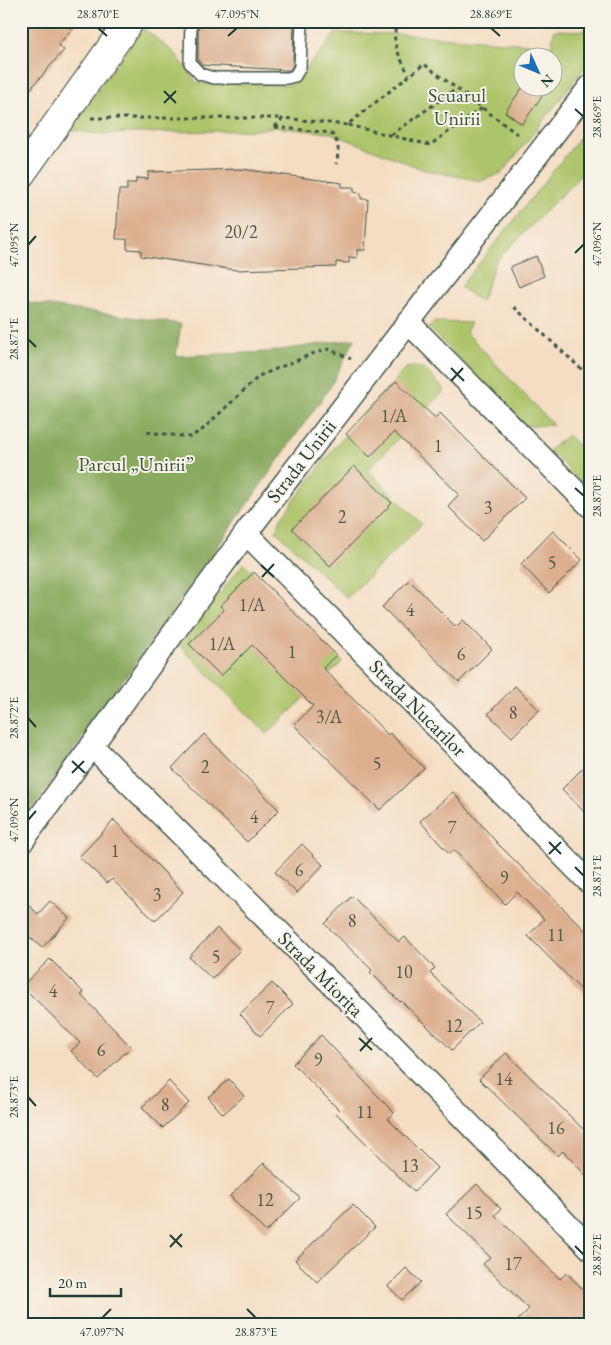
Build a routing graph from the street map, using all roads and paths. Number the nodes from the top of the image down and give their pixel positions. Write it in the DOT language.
graph roads {
  1 [pos="130,21"];
  2 [pos="191,21"];
  3 [pos="302,21"];
  4 [pos="398,21"];
  5 [pos="409,75"];
  6 [pos="590,87"];
  7 [pos="456,89"];
  8 [pos="482,108"];
  9 [pos="87,118"];
  10 [pos="283,118"];
  11 [pos="347,125"];
  12 [pos="391,136"];
  13 [pos="527,141"];
  14 [pos="336,164"];
  15 [pos="21,174"];
  16 [pos="514,308"];
  17 [pos="408,322"];
  18 [pos="373,368"];
  19 [pos="590,377"];
  20 [pos="147,432"];
  21 [pos="590,506"];
  22 [pos="246,533"];
  23 [pos="92,746"];
  24 [pos="21,843"];
  25 [pos="590,883"];
  26 [pos="590,1248"];
  1 -- 15 [label="street"];
  2 -- 3 [label="lane"];
  4 -- 5 [label="path"];
  5 -- 7 [label="path"];
  5 -- 11 [label="path"];
  6 -- 17 [label="street, Strada Unirii"];
  7 -- 8 [label="path"];
  7 -- 12 [label="path"];
  8 -- 12 [label="path"];
  8 -- 13 [label="path"];
  9 -- 10 [label="path"];
  10 -- 11 [label="path"];
  10 -- 14 [label="path"];
  11 -- 12 [label="path"];
  16 -- 19 [label="path"];
  17 -- 18 [label="street, Strada Unirii"];
  17 -- 21 [label="street"];
  18 -- 20 [label="path"];
  18 -- 22 [label="street, Strada Unirii"];
  22 -- 23 [label="street, Strada Unirii"];
  22 -- 25 [label="street, Strada Nucarilor"];
  23 -- 24 [label="street, Strada Unirii"];
  23 -- 26 [label="street, Strada Miorița"];
}
